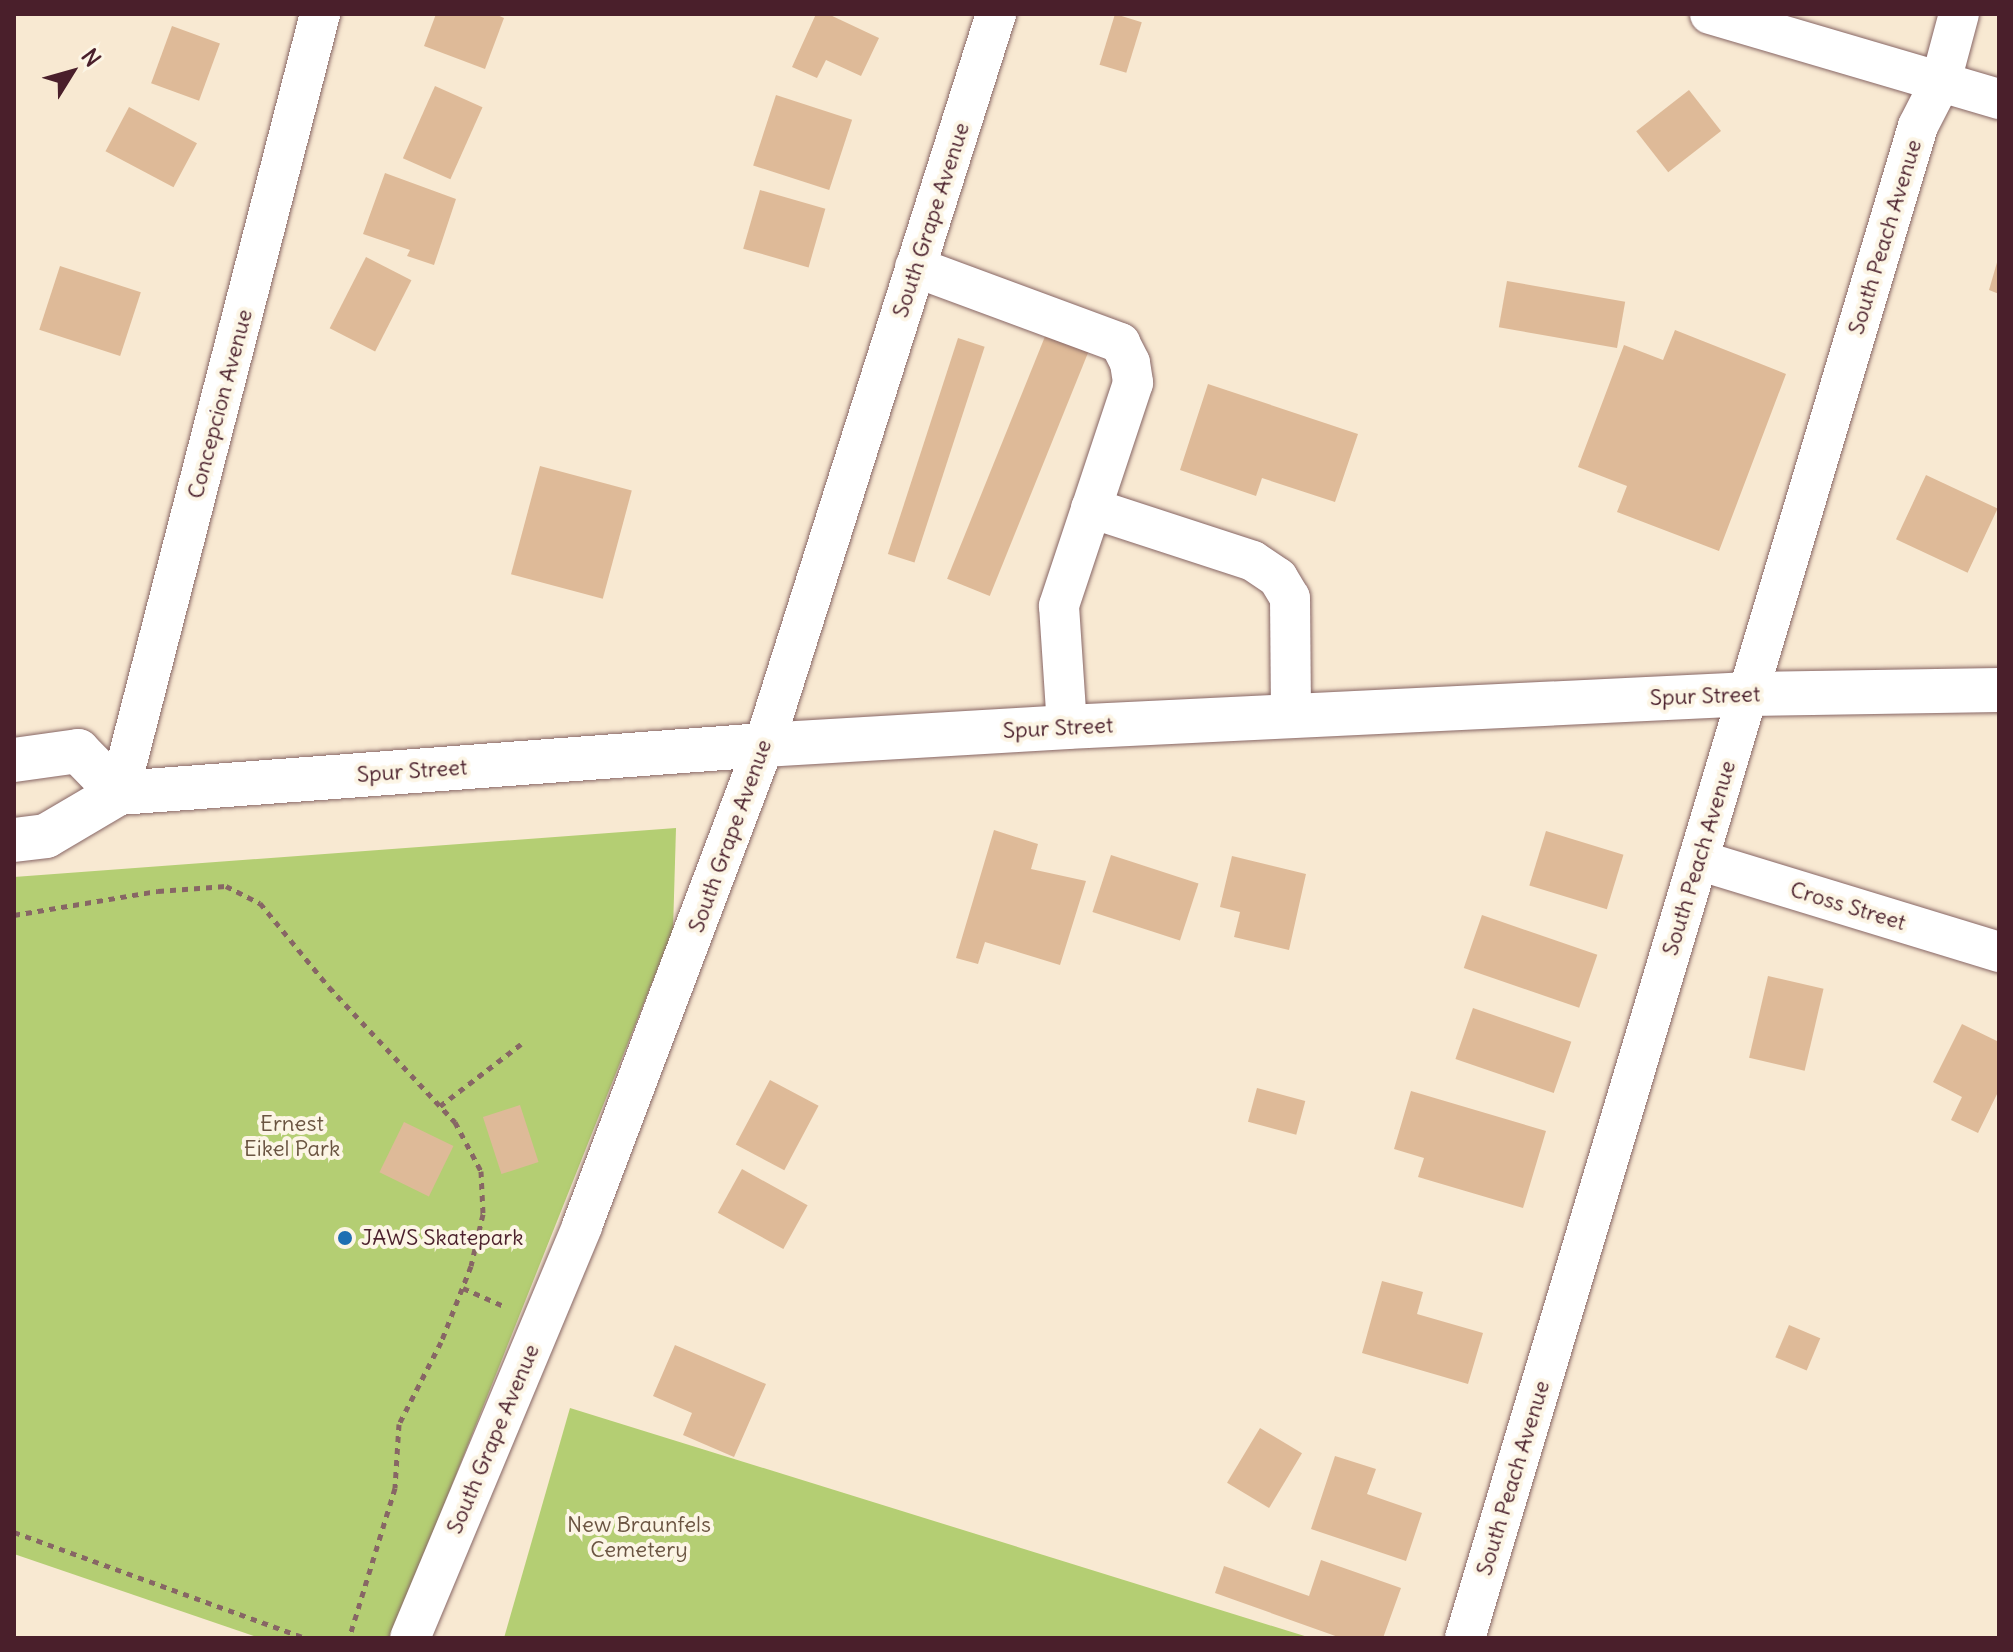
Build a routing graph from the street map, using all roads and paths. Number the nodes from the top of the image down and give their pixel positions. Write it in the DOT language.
graph roads {
  1 [pos="320,14"];
  2 [pos="996,14"];
  3 [pos="1710,14"];
  4 [pos="1959,14"];
  5 [pos="1941,81"];
  6 [pos="1999,99"];
  7 [pos="915,267"];
  8 [pos="1091,508"];
  9 [pos="1999,690"];
  10 [pos="1750,694"];
  11 [pos="1291,716"];
  12 [pos="1067,727"];
  13 [pos="764,745"];
  14 [pos="14,760"];
  15 [pos="119,793"];
  16 [pos="14,840"];
  17 [pos="1698,860"];
  18 [pos="14,915"];
  19 [pos="1999,952"];
  20 [pos="521,1044"];
  21 [pos="440,1106"];
  22 [pos="14,1532"];
  23 [pos="1478,1635"];
  24 [pos="306,1638"];
  25 [pos="349,1638"];
  26 [pos="410,1638"];
  1 -- 15 [label="street, Concepcion Avenue"];
  2 -- 7 [label="street, South Grape Avenue"];
  3 -- 5 [label="street"];
  4 -- 5 [label="street, South Peach Avenue"];
  5 -- 6 [label="street"];
  5 -- 10 [label="street, South Peach Avenue"];
  7 -- 8 [label="street"];
  7 -- 13 [label="street, South Grape Avenue"];
  8 -- 11 [label="street"];
  8 -- 12 [label="street"];
  9 -- 10 [label="main road, Spur Street"];
  10 -- 11 [label="main road, Spur Street"];
  10 -- 17 [label="street, South Peach Avenue"];
  11 -- 12 [label="main road, Spur Street"];
  12 -- 13 [label="main road, Spur Street"];
  13 -- 15 [label="main road, Spur Street"];
  13 -- 26 [label="street, South Grape Avenue"];
  14 -- 15 [label="main road"];
  15 -- 16 [label="main road, Spur Street"];
  17 -- 19 [label="street, Cross Street"];
  17 -- 23 [label="street, South Peach Avenue"];
  18 -- 21 [label="path"];
  20 -- 21 [label="path"];
  21 -- 25 [label="path"];
  22 -- 24 [label="path"];
}
